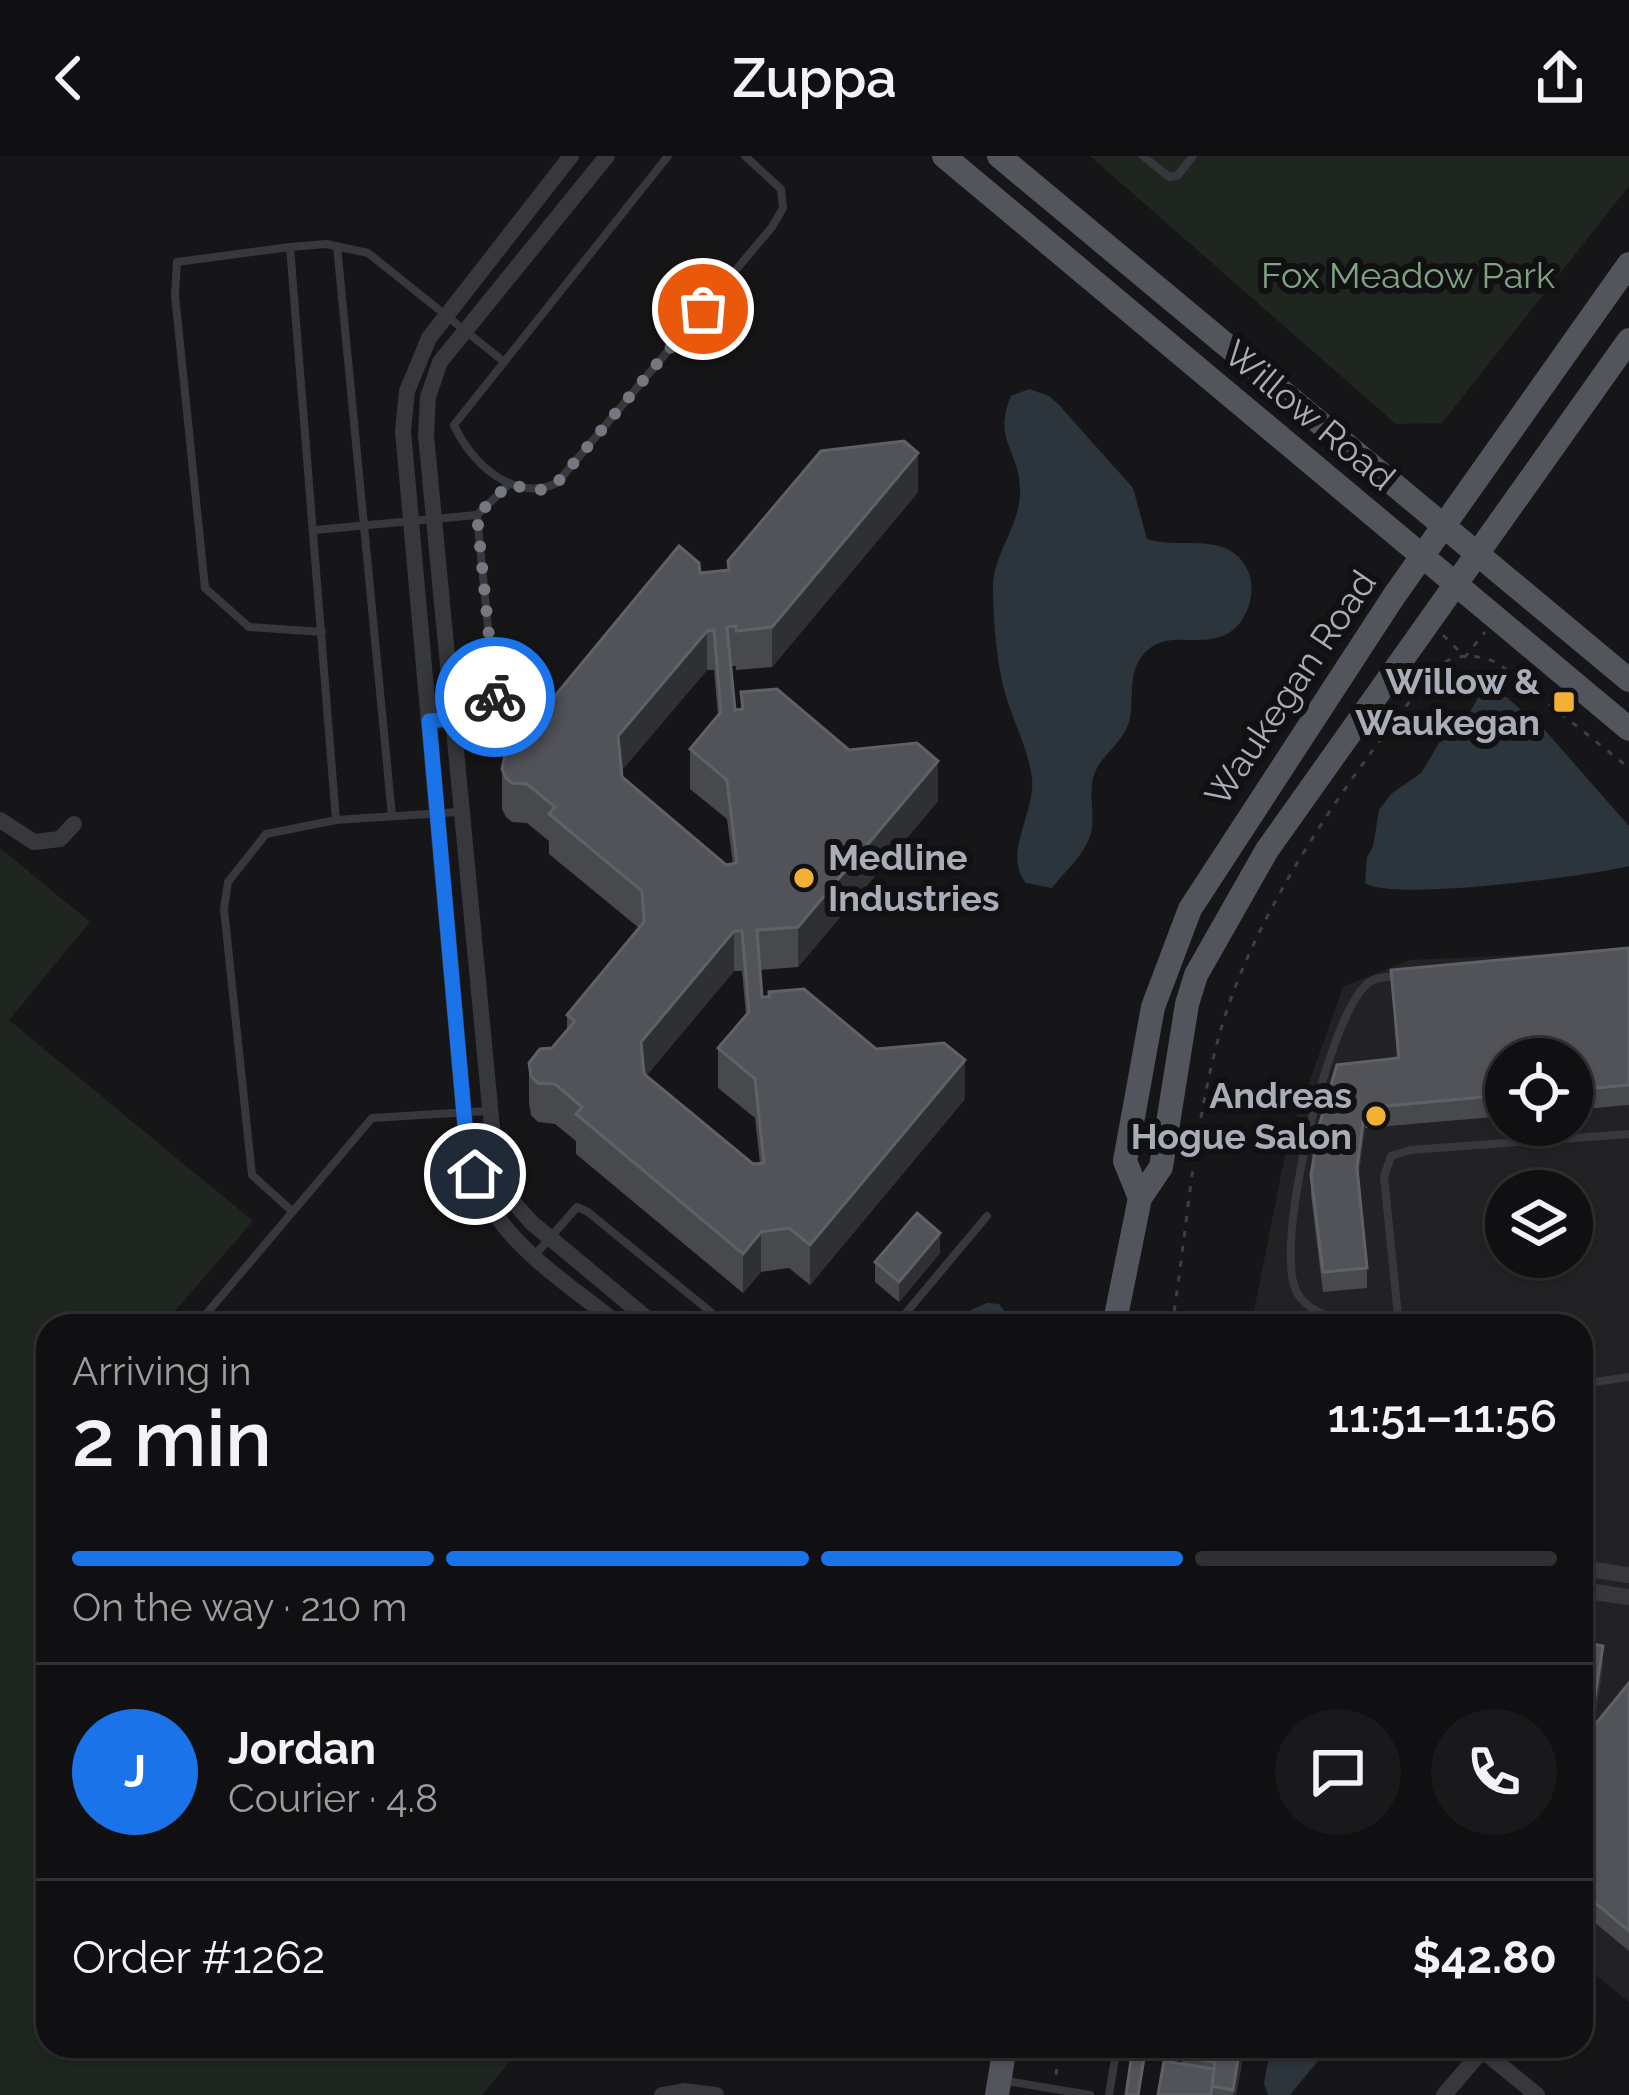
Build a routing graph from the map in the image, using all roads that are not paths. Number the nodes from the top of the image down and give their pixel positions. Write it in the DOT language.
graph roads {
  1 [pos="571,156"];
  2 [pos="607,156"];
  3 [pos="668,156"];
  4 [pos="745,156"];
  5 [pos="944,156"];
  6 [pos="999,156"];
  7 [pos="1143,156"];
  8 [pos="1192,156"];
  9 [pos="337,246"];
  10 [pos="290,248"];
  11 [pos="1629,264"];
  12 [pos="447,313"];
  13 [pos="464,329"];
  14 [pos="1629,340"];
  15 [pos="503,361"];
  16 [pos="508,485"];
  17 [pos="477,515"];
  18 [pos="433,518"];
  19 [pos="410,520"];
  20 [pos="365,526"];
  21 [pos="1444,527"];
  22 [pos="315,530"];
  23 [pos="1477,554"];
  24 [pos="1422,556"];
  25 [pos="1456,584"];
  26 [pos="322,632"];
  27 [pos="1629,680"];
  28 [pos="452,720"];
  29 [pos="429,721"];
  30 [pos="1629,729"];
  31 [pos="460,812"];
  32 [pos="437,813"];
  33 [pos="392,816"];
  34 [pos="0,820"];
  35 [pos="336,820"];
  36 [pos="74,824"];
  37 [pos="1402,976"];
  38 [pos="487,1111"];
  39 [pos="464,1112"];
  40 [pos="1629,1134"];
  41 [pos="1140,1198"];
  42 [pos="292,1211"];
  43 [pos="986,1216"];
  44 [pos="550,1237"];
  45 [pos="535,1255"];
  46 [pos="712,1313"];
  47 [pos="206,1314"];
  48 [pos="606,1314"];
  49 [pos="642,1314"];
  50 [pos="905,1314"];
  51 [pos="1116,1314"];
  52 [pos="1326,1314"];
  53 [pos="1399,1314"];
  54 [pos="1629,1377"];
  55 [pos="1593,1382"];
  56 [pos="1593,1570"];
  57 [pos="1629,1575"];
  58 [pos="1593,1592"];
  59 [pos="1629,1598"];
  60 [pos="1003,2058"];
  61 [pos="1115,2058"];
  62 [pos="1475,2058"];
  63 [pos="1495,2058"];
  64 [pos="999,2088"];
  65 [pos="662,2095"];
  66 [pos="716,2095"];
  67 [pos="1090,2095"];
  68 [pos="1108,2095"];
  69 [pos="1444,2095"];
  70 [pos="1537,2095"];
  1 -- 12 [label="street"];
  2 -- 13 [label="street"];
  3 -- 15 [label="lane"];
  4 -- 16 [label="lane"];
  5 -- 24 [label="main road, Willow Road"];
  6 -- 21 [label="main road, Willow Road"];
  7 -- 8 [label="lane"];
  9 -- 10 [label="lane"];
  9 -- 12 [label="lane"];
  9 -- 20 [label="lane"];
  10 -- 22 [label="lane"];
  10 -- 26 [label="lane"];
  11 -- 21 [label="main road, Waukegan Road"];
  12 -- 13 [label="lane"];
  12 -- 19 [label="street"];
  13 -- 15 [label="lane"];
  13 -- 18 [label="street"];
  14 -- 23 [label="main road, Waukegan Road"];
  15 -- 16 [label="lane"];
  16 -- 17 [label="lane"];
  17 -- 18 [label="lane"];
  17 -- 28 [label="lane"];
  18 -- 19 [label="lane"];
  18 -- 28 [label="street"];
  19 -- 20 [label="lane"];
  19 -- 29 [label="street"];
  20 -- 22 [label="lane"];
  20 -- 33 [label="lane"];
  21 -- 23 [label="main road, Willow Road"];
  21 -- 24 [label="main road, Waukegan Road"];
  22 -- 26 [label="lane"];
  23 -- 25 [label="main road, Waukegan Road"];
  23 -- 27 [label="main road, Willow Road"];
  24 -- 25 [label="main road, Willow Road"];
  24 -- 41 [label="main road, Waukegan Road"];
  25 -- 30 [label="main road, Willow Road"];
  25 -- 41 [label="main road, Waukegan Road"];
  26 -- 35 [label="lane"];
  28 -- 29 [label="lane"];
  28 -- 31 [label="street"];
  29 -- 32 [label="street"];
  31 -- 32 [label="lane"];
  31 -- 38 [label="street"];
  32 -- 33 [label="lane"];
  32 -- 39 [label="street"];
  33 -- 35 [label="lane"];
  34 -- 36 [label="street"];
  35 -- 42 [label="lane"];
  37 -- 52 [label="lane"];
  38 -- 39 [label="lane"];
  38 -- 44 [label="street"];
  39 -- 42 [label="lane"];
  39 -- 45 [label="street"];
  40 -- 53 [label="lane"];
  41 -- 51 [label="main road, Waukegan Road"];
  42 -- 47 [label="lane"];
  43 -- 50 [label="lane"];
  44 -- 45 [label="lane"];
  44 -- 46 [label="lane"];
  44 -- 49 [label="street"];
  45 -- 48 [label="street"];
  54 -- 55 [label="lane"];
  56 -- 57 [label="street"];
  58 -- 59 [label="street"];
  60 -- 64 [label="main road"];
  61 -- 68 [label="lane"];
  62 -- 69 [label="street"];
  63 -- 70 [label="street"];
  64 -- 67 [label="lane"];
  65 -- 66 [label="street"];
}
